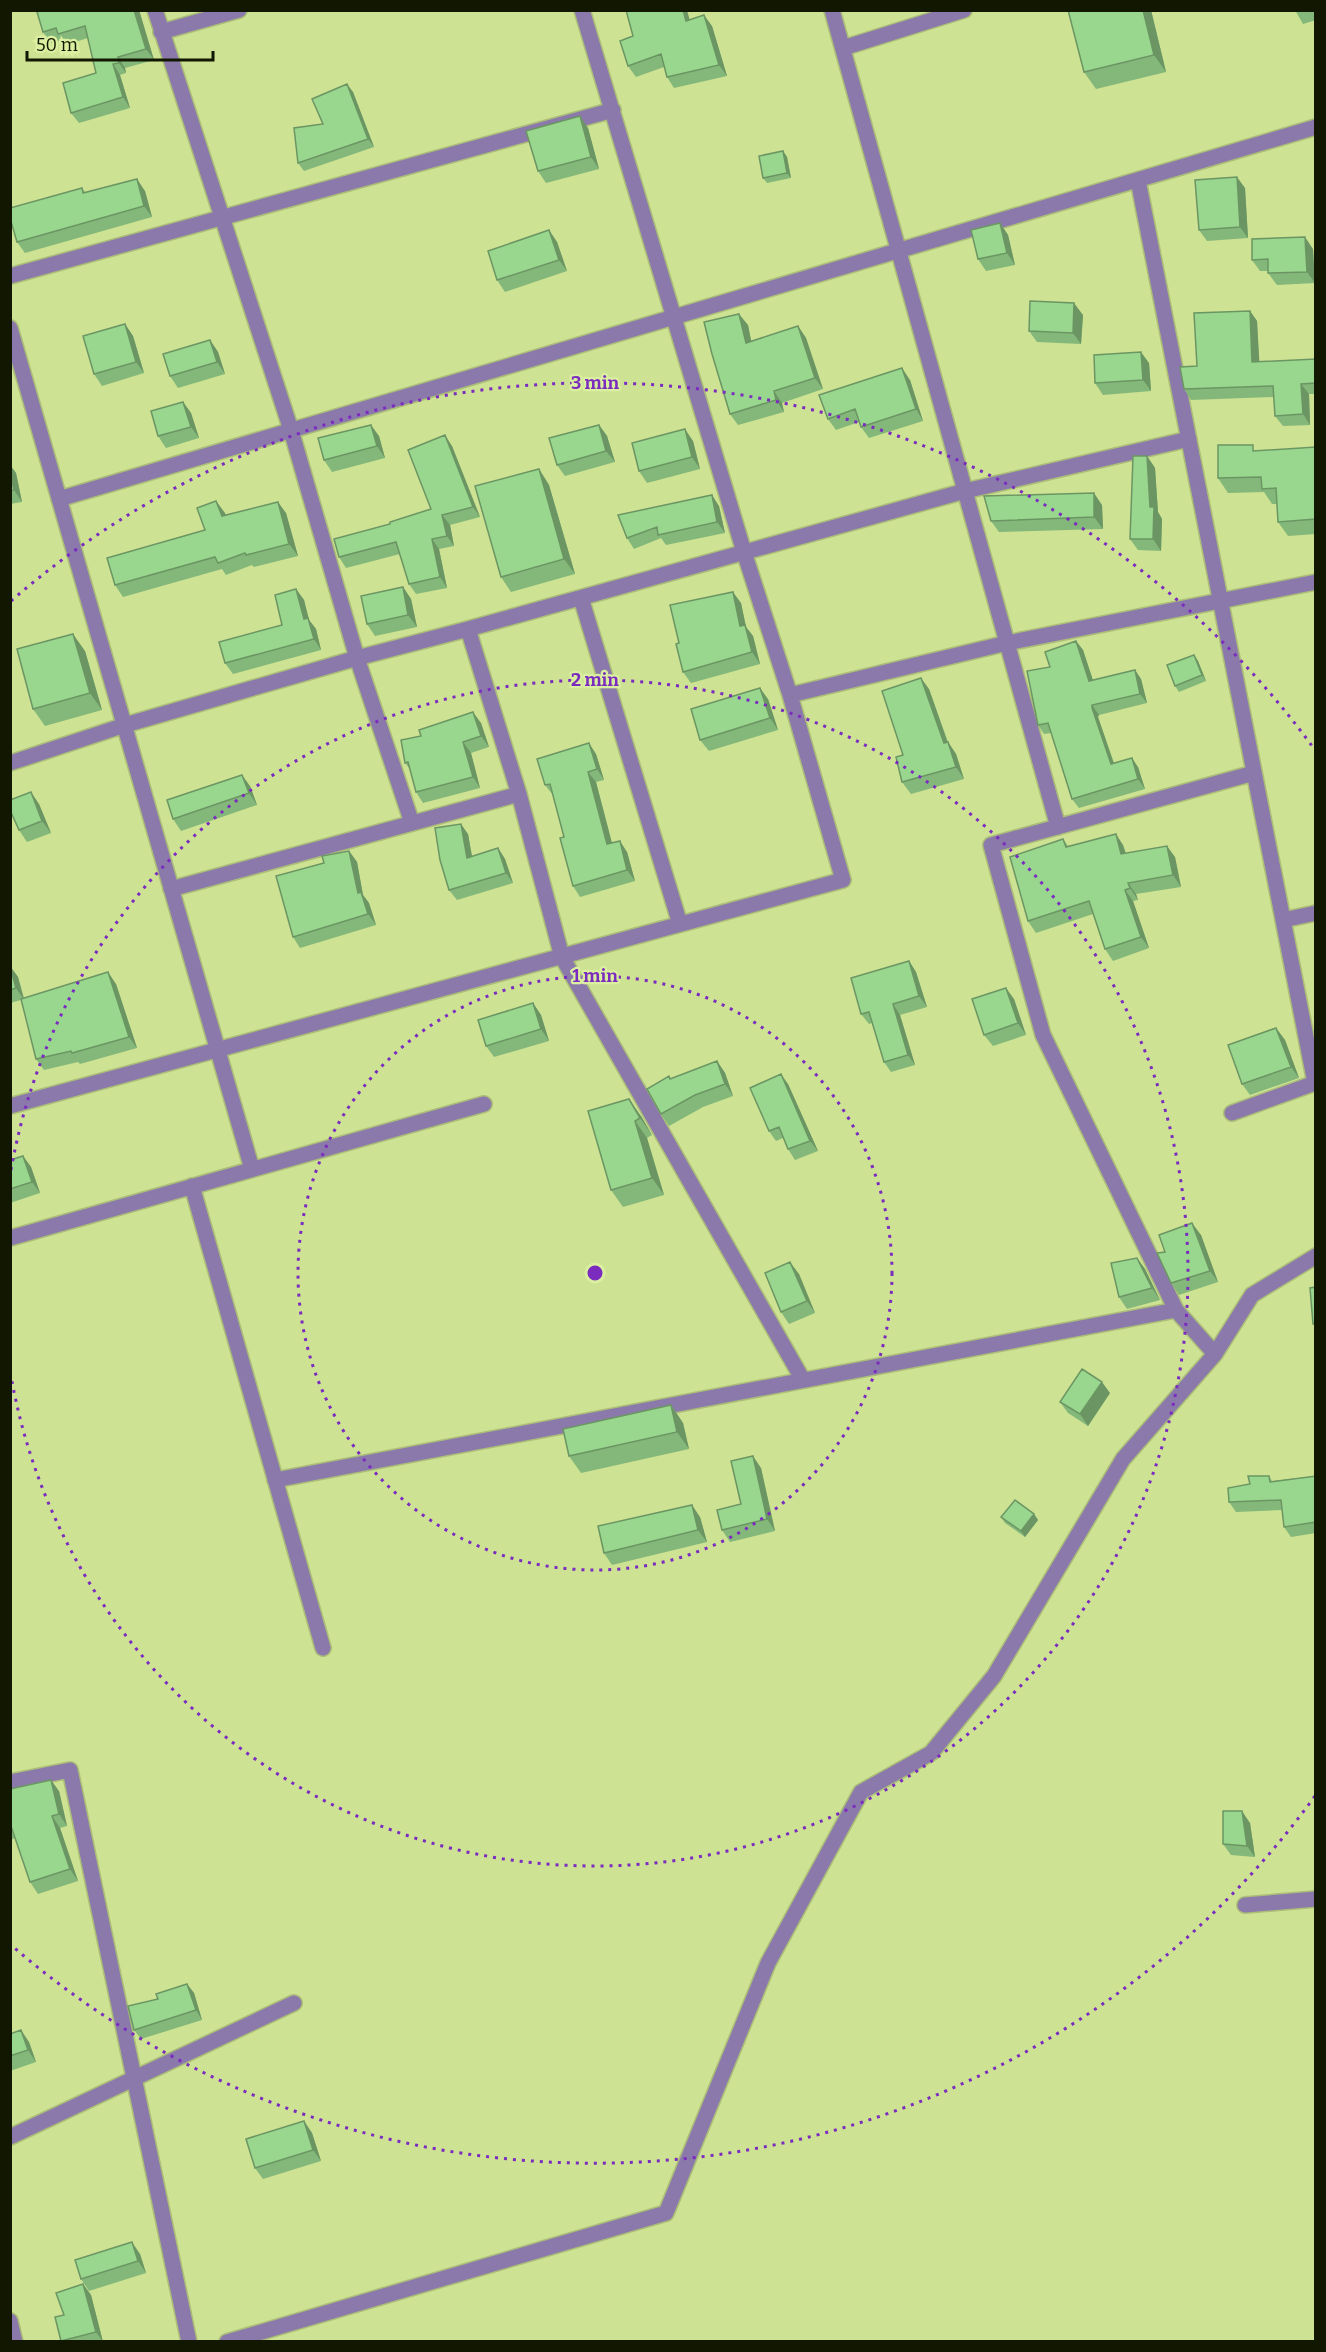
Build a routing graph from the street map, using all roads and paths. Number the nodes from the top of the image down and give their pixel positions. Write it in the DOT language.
graph roads {
  1 [pos="155,10"];
  2 [pos="239,10"];
  3 [pos="582,10"];
  4 [pos="832,10"];
  5 [pos="964,10"];
  6 [pos="161,32"];
  7 [pos="843,48"];
  8 [pos="613,110"];
  9 [pos="1316,128"];
  10 [pos="1138,180"];
  11 [pos="223,218"];
  12 [pos="899,251"];
  13 [pos="10,276"];
  14 [pos="675,317"];
  15 [pos="10,328"];
  16 [pos="13,346"];
  17 [pos="291,430"];
  18 [pos="1189,439"];
  19 [pos="965,491"];
  20 [pos="59,498"];
  21 [pos="744,552"];
  22 [pos="1316,582"];
  23 [pos="581,598"];
  24 [pos="1221,602"];
  25 [pos="468,629"];
  26 [pos="1007,643"];
  27 [pos="357,658"];
  28 [pos="790,695"];
  29 [pos="125,725"];
  30 [pos="10,763"];
  31 [pos="1254,773"];
  32 [pos="519,794"];
  33 [pos="412,824"];
  34 [pos="1058,827"];
  35 [pos="171,889"];
  36 [pos="1316,914"];
  37 [pos="1283,920"];
  38 [pos="680,924"];
  39 [pos="561,957"];
  40 [pos="218,1050"];
  41 [pos="484,1104"];
  42 [pos="10,1106"];
  43 [pos="1232,1113"];
  44 [pos="252,1169"];
  45 [pos="192,1186"];
  46 [pos="10,1238"];
  47 [pos="1316,1256"];
  48 [pos="1176,1310"];
  49 [pos="1215,1354"];
  50 [pos="803,1380"];
  51 [pos="275,1480"];
  52 [pos="323,1648"];
  53 [pos="10,1782"];
  54 [pos="1316,1899"];
  55 [pos="1245,1905"];
  56 [pos="294,2003"];
  57 [pos="136,2078"];
  58 [pos="10,2137"];
  59 [pos="10,2321"];
  60 [pos="15,2342"];
  61 [pos="189,2342"];
  62 [pos="227,2342"];
  1 -- 6 [label="street"];
  2 -- 6 [label="street"];
  3 -- 8 [label="street"];
  4 -- 7 [label="street"];
  5 -- 7 [label="street"];
  6 -- 11 [label="street"];
  7 -- 12 [label="street"];
  8 -- 11 [label="street"];
  8 -- 14 [label="street"];
  9 -- 10 [label="street"];
  10 -- 12 [label="street"];
  10 -- 18 [label="street"];
  11 -- 13 [label="street"];
  11 -- 17 [label="street"];
  12 -- 14 [label="street"];
  12 -- 19 [label="street"];
  14 -- 17 [label="street"];
  14 -- 21 [label="street"];
  15 -- 16 [label="street"];
  16 -- 20 [label="street"];
  17 -- 20 [label="street"];
  17 -- 27 [label="street"];
  18 -- 19 [label="street"];
  18 -- 24 [label="street"];
  19 -- 21 [label="street"];
  19 -- 26 [label="street"];
  20 -- 29 [label="street"];
  21 -- 23 [label="street"];
  21 -- 28 [label="street"];
  22 -- 24 [label="street"];
  23 -- 25 [label="street"];
  23 -- 38 [label="street"];
  24 -- 26 [label="street"];
  24 -- 31 [label="street"];
  25 -- 27 [label="street"];
  25 -- 32 [label="street"];
  26 -- 28 [label="street"];
  26 -- 34 [label="street"];
  27 -- 29 [label="street"];
  27 -- 33 [label="street"];
  28 -- 38 [label="street"];
  29 -- 30 [label="street"];
  29 -- 35 [label="street"];
  31 -- 34 [label="street"];
  31 -- 37 [label="street"];
  32 -- 33 [label="street"];
  32 -- 39 [label="street"];
  33 -- 35 [label="street"];
  34 -- 48 [label="street"];
  35 -- 40 [label="street"];
  36 -- 37 [label="street"];
  37 -- 43 [label="street"];
  38 -- 39 [label="street"];
  39 -- 40 [label="street"];
  39 -- 50 [label="street"];
  40 -- 42 [label="street"];
  40 -- 44 [label="street"];
  41 -- 44 [label="street"];
  44 -- 45 [label="street"];
  45 -- 46 [label="street"];
  45 -- 51 [label="street"];
  47 -- 49 [label="street"];
  48 -- 49 [label="street"];
  48 -- 50 [label="street"];
  49 -- 62 [label="street"];
  50 -- 51 [label="street"];
  51 -- 52 [label="street"];
  53 -- 57 [label="street"];
  54 -- 55 [label="street"];
  56 -- 57 [label="street"];
  57 -- 58 [label="street"];
  57 -- 61 [label="street"];
  59 -- 60 [label="street"];
}
